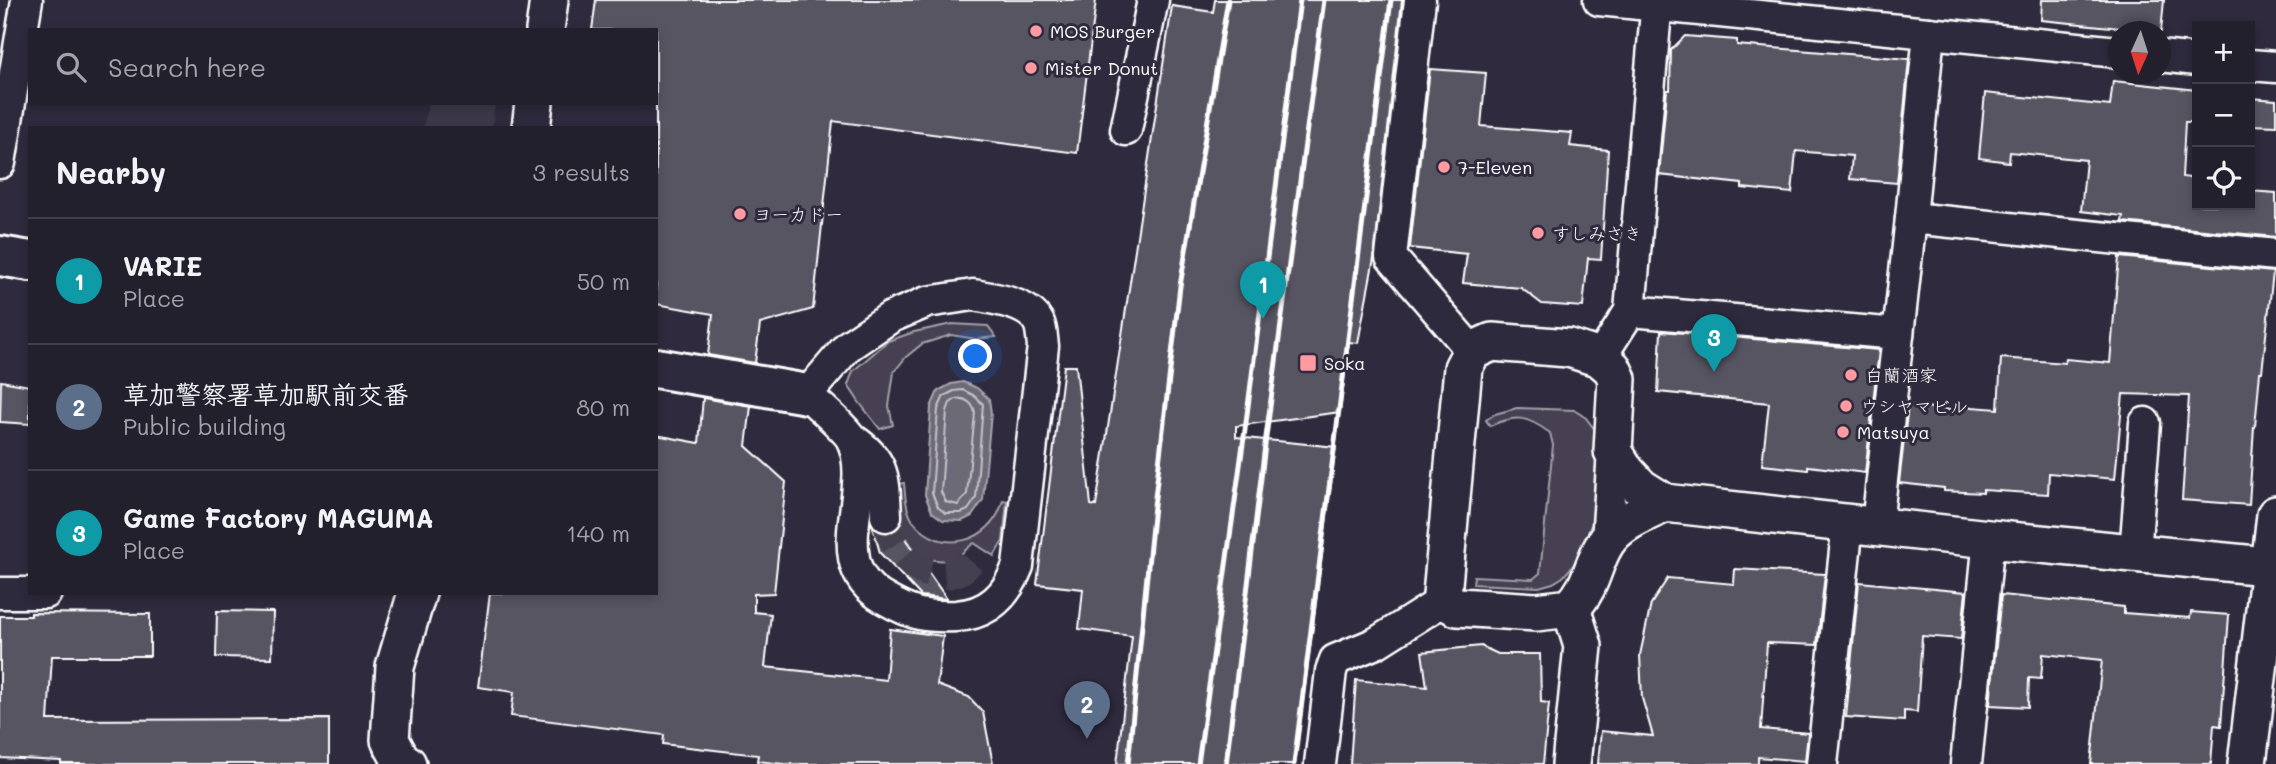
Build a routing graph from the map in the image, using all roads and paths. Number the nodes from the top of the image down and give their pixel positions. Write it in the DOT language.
graph roads {
  1 [pos="27,0"];
  2 [pos="549,0"];
  3 [pos="1153,0"];
  4 [pos="1420,0"];
  5 [pos="1599,0"];
  6 [pos="1657,3"];
  7 [pos="1766,8"];
  8 [pos="545,28"];
  9 [pos="1929,33"];
  10 [pos="2108,51"];
  11 [pos="2171,57"];
  12 [pos="2192,59"];
  13 [pos="2255,65"];
  14 [pos="2276,67"];
  15 [pos="534,105"];
  16 [pos="531,126"];
  17 [pos="1126,130"];
  18 [pos="0,163"];
  19 [pos="1912,218"];
  20 [pos="2276,255"];
  21 [pos="0,256"];
  22 [pos="28,261"];
  23 [pos="1630,311"];
  24 [pos="1898,334"];
  25 [pos="1472,351"];
  26 [pos="1600,358"];
  27 [pos="658,368"];
  28 [pos="807,394"];
  29 [pos="2145,423"];
  30 [pos="852,439"];
  31 [pos="1613,451"];
  32 [pos="1665,503"];
  33 [pos="2276,514"];
  34 [pos="886,516"];
  35 [pos="1862,524"];
  36 [pos="1989,539"];
  37 [pos="1606,541"];
  38 [pos="2135,554"];
  39 [pos="2273,567"];
  40 [pos="0,593"];
  41 [pos="28,593"];
  42 [pos="415,595"];
  43 [pos="1444,600"];
  44 [pos="1571,608"];
  45 [pos="402,764"];
  46 [pos="1320,764"];
  47 [pos="1571,764"];
  48 [pos="1822,764"];
  49 [pos="1966,764"];
  50 [pos="2247,764"];
  1 -- 18 [label="street"];
  2 -- 8 [label="street"];
  3 -- 17 [label="street"];
  4 -- 25 [label="street"];
  5 -- 6 [label="street"];
  6 -- 7 [label="street"];
  6 -- 23 [label="street"];
  7 -- 9 [label="street"];
  9 -- 10 [label="street"];
  9 -- 19 [label="street"];
  11 -- 12 [label="street"];
  13 -- 14 [label="street"];
  15 -- 16 [label="street"];
  19 -- 20 [label="street"];
  19 -- 24 [label="street"];
  21 -- 22 [label="main road"];
  23 -- 24 [label="street"];
  23 -- 26 [label="street"];
  24 -- 35 [label="street"];
  25 -- 26 [label="street"];
  25 -- 43 [label="street"];
  26 -- 31 [label="street"];
  27 -- 28 [label="main road"];
  28 -- 30 [label="street"];
  28 -- 30 [label="street"];
  29 -- 38 [label="street"];
  30 -- 34 [label="street"];
  31 -- 32 [label="street"];
  31 -- 37 [label="street"];
  32 -- 35 [label="street"];
  32 -- 37 [label="street"];
  33 -- 39 [label="street"];
  35 -- 36 [label="street"];
  35 -- 48 [label="street"];
  36 -- 38 [label="street"];
  36 -- 49 [label="street"];
  37 -- 44 [label="street"];
  38 -- 39 [label="street"];
  39 -- 50 [label="street"];
  40 -- 41 [label="street"];
  42 -- 45 [label="street"];
  43 -- 44 [label="street"];
  43 -- 46 [label="street"];
  44 -- 47 [label="street"];
}
